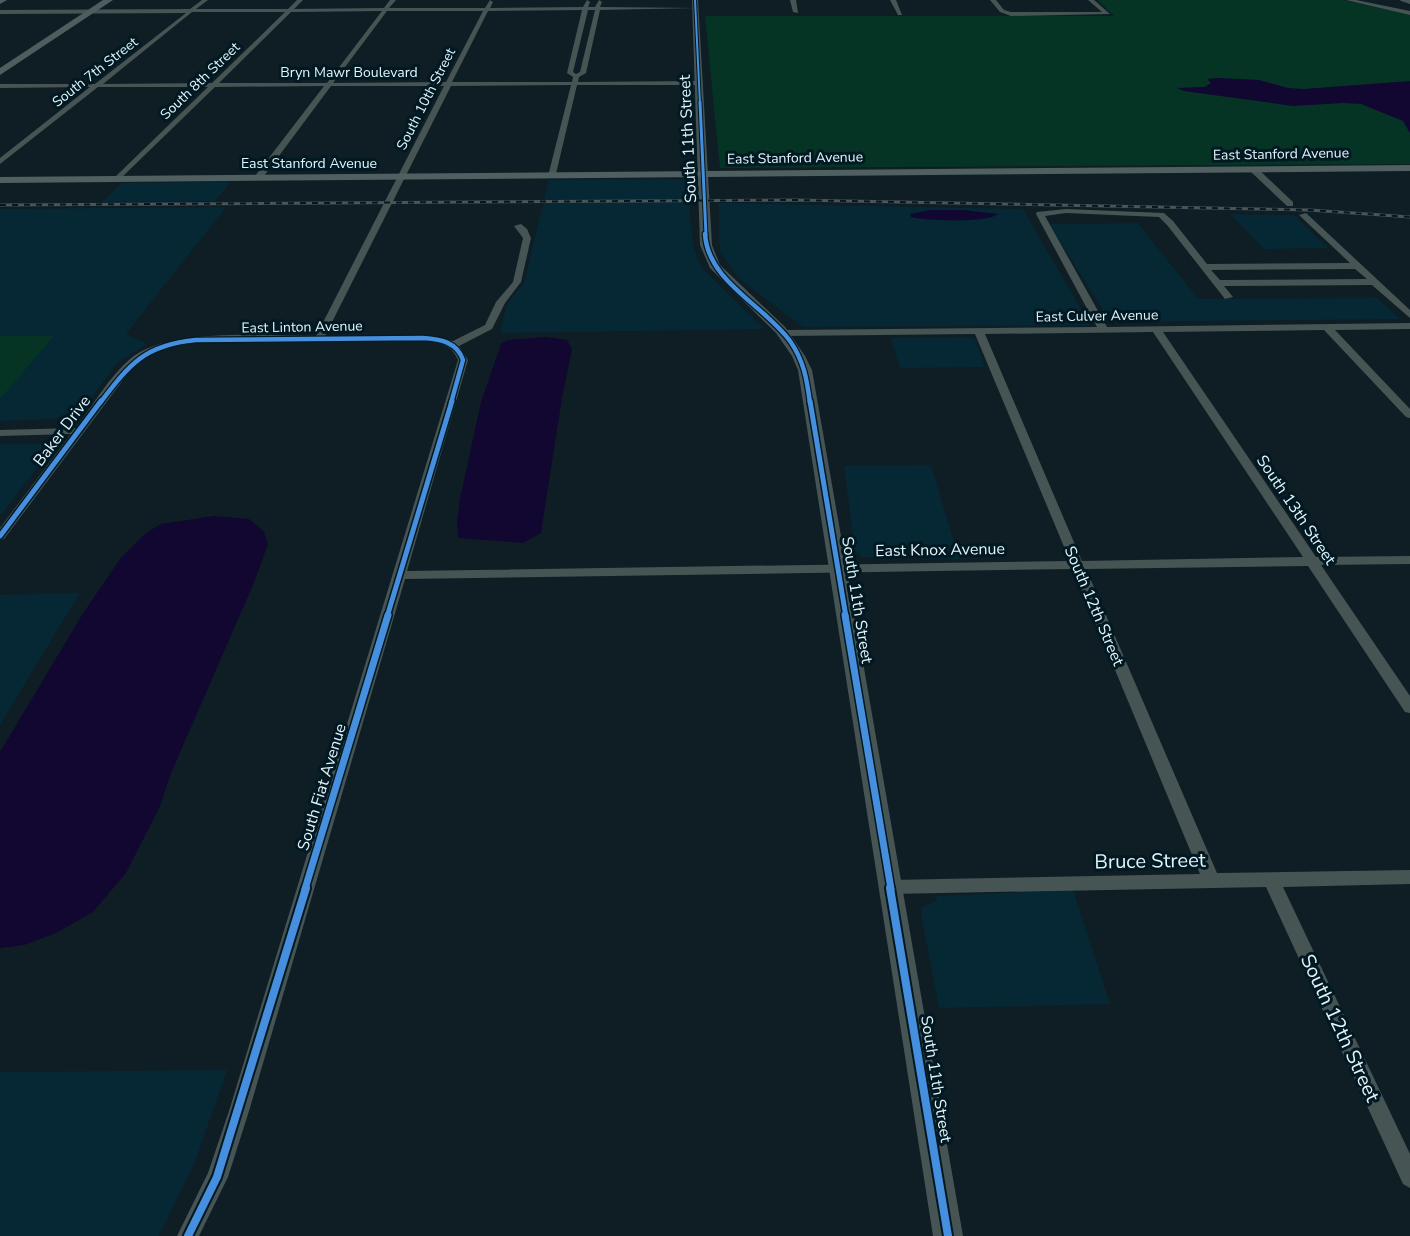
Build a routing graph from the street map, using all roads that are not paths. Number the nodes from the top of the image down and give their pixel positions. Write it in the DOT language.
graph roads {
  1 [pos="109,0"];
  2 [pos="206,0"];
  3 [pos="300,0"];
  4 [pos="393,0"];
  5 [pos="491,0"];
  6 [pos="587,0"];
  7 [pos="599,0"];
  8 [pos="793,0"];
  9 [pos="892,0"];
  10 [pos="993,0"];
  11 [pos="1091,0"];
  12 [pos="1349,0"];
  13 [pos="1403,0"];
  14 [pos="1410,2"];
  15 [pos="695,4"];
  16 [pos="487,9"];
  17 [pos="585,9"];
  18 [pos="597,9"];
  19 [pos="192,10"];
  20 [pos="290,10"];
  21 [pos="386,10"];
  22 [pos="92,11"];
  23 [pos="0,12"];
  24 [pos="796,12"];
  25 [pos="1410,13"];
  26 [pos="900,14"];
  27 [pos="0,72"];
  28 [pos="221,78"];
  29 [pos="335,78"];
  30 [pos="0,79"];
  31 [pos="106,79"];
  32 [pos="699,79"];
  33 [pos="451,80"];
  34 [pos="575,80"];
  35 [pos="214,84"];
  36 [pos="329,84"];
  37 [pos="98,85"];
  38 [pos="0,86"];
  39 [pos="0,162"];
  40 [pos="1410,168"];
  41 [pos="1254,169"];
  42 [pos="703,174"];
  43 [pos="552,176"];
  44 [pos="401,177"];
  45 [pos="258,178"];
  46 [pos="118,179"];
  47 [pos="0,180"];
  48 [pos="1290,204"];
  49 [pos="1303,215"];
  50 [pos="518,226"];
  51 [pos="1356,266"];
  52 [pos="1205,267"];
  53 [pos="1373,282"];
  54 [pos="1218,283"];
  55 [pos="1228,297"];
  56 [pos="1410,315"];
  57 [pos="1410,326"];
  58 [pos="1327,327"];
  59 [pos="1156,329"];
  60 [pos="1104,330"];
  61 [pos="979,331"];
  62 [pos="784,333"];
  63 [pos="319,339"];
  64 [pos="453,345"];
  65 [pos="153,349"];
  66 [pos="1410,415"];
  67 [pos="78,431"];
  68 [pos="0,433"];
  69 [pos="0,536"];
  70 [pos="1410,560"];
  71 [pos="1311,561"];
  72 [pos="1076,565"];
  73 [pos="838,570"];
  74 [pos="399,575"];
  75 [pos="1410,708"];
  76 [pos="1410,877"];
  77 [pos="1271,879"];
  78 [pos="1211,880"];
  79 [pos="890,887"];
  80 [pos="1410,1177"];
  81 [pos="188,1236"];
  82 [pos="948,1236"];
  1 -- 22 [label="main road"];
  2 -- 19 [label="street, South 7th Street"];
  3 -- 20 [label="street, South 8th Street"];
  4 -- 21 [label="street"];
  5 -- 16 [label="street, South 10th Street"];
  6 -- 17 [label="street"];
  7 -- 18 [label="street"];
  8 -- 24 [label="street"];
  9 -- 26 [label="street"];
  10 -- 11 [label="street"];
  12 -- 25 [label="street"];
  13 -- 14 [label="street"];
  15 -- 18 [label="street"];
  15 -- 32 [label="street, South 11th Street"];
  16 -- 17 [label="street"];
  16 -- 21 [label="street"];
  16 -- 33 [label="street, South 10th Street"];
  17 -- 18 [label="street"];
  17 -- 34 [label="street"];
  18 -- 34 [label="street"];
  19 -- 20 [label="street"];
  19 -- 22 [label="street"];
  19 -- 31 [label="street, South 7th Street"];
  20 -- 21 [label="street"];
  20 -- 28 [label="street, South 8th Street"];
  21 -- 29 [label="street"];
  22 -- 23 [label="street"];
  22 -- 27 [label="main road"];
  28 -- 29 [label="street, Bryn Mawr Boulevard"];
  28 -- 31 [label="street, Bryn Mawr Boulevard"];
  28 -- 35 [label="street, South 8th Street"];
  29 -- 33 [label="street, Bryn Mawr Boulevard"];
  29 -- 36 [label="street"];
  30 -- 31 [label="street, Bryn Mawr Boulevard"];
  31 -- 37 [label="street, South 7th Street"];
  32 -- 34 [label="street, Bryn Mawr Boulevard"];
  32 -- 42 [label="street, South 11th Street"];
  33 -- 34 [label="street, Bryn Mawr Boulevard"];
  33 -- 36 [label="street, Bryn Mawr Boulevard"];
  33 -- 44 [label="street, South 10th Street"];
  34 -- 43 [label="street"];
  35 -- 36 [label="street, Bryn Mawr Boulevard"];
  35 -- 37 [label="street, Bryn Mawr Boulevard"];
  35 -- 46 [label="street, South 8th Street"];
  36 -- 45 [label="street"];
  37 -- 38 [label="street, Bryn Mawr Boulevard"];
  37 -- 39 [label="street, South 7th Street"];
  40 -- 41 [label="main road, East Stanford Avenue"];
  41 -- 42 [label="main road, East Stanford Avenue"];
  41 -- 48 [label="street"];
  42 -- 43 [label="main road, East Stanford Avenue"];
  42 -- 62 [label="street, South 11th Street"];
  43 -- 44 [label="main road, East Stanford Avenue"];
  44 -- 45 [label="main road, East Stanford Avenue"];
  44 -- 63 [label="street, South 10th Street"];
  45 -- 46 [label="main road, East Stanford Avenue"];
  46 -- 47 [label="main road, East Stanford Avenue"];
  49 -- 51 [label="street"];
  50 -- 64 [label="street"];
  51 -- 52 [label="street"];
  51 -- 53 [label="street"];
  52 -- 54 [label="street"];
  52 -- 60 [label="street"];
  53 -- 54 [label="street"];
  53 -- 56 [label="street"];
  54 -- 55 [label="street"];
  57 -- 58 [label="street, East Culver Avenue"];
  58 -- 59 [label="street, East Culver Avenue"];
  58 -- 66 [label="street"];
  59 -- 60 [label="street, East Culver Avenue"];
  59 -- 71 [label="street, South 13th Street"];
  60 -- 61 [label="street, East Culver Avenue"];
  61 -- 62 [label="street, East Culver Avenue"];
  61 -- 72 [label="street, South 12th Street"];
  62 -- 73 [label="street, South 11th Street"];
  63 -- 64 [label="street, East Linton Avenue"];
  63 -- 65 [label="street, East Linton Avenue"];
  64 -- 74 [label="street, South Fiat Avenue"];
  65 -- 67 [label="street, Baker Drive"];
  67 -- 68 [label="street"];
  67 -- 69 [label="street, Baker Drive"];
  70 -- 71 [label="street, East Knox Avenue"];
  71 -- 72 [label="street, East Knox Avenue"];
  71 -- 75 [label="street, South 13th Street"];
  72 -- 73 [label="street, East Knox Avenue"];
  72 -- 78 [label="street, South 12th Street"];
  73 -- 74 [label="street, East Knox Avenue"];
  73 -- 79 [label="street, South 11th Street"];
  74 -- 81 [label="street, South Fiat Avenue"];
  76 -- 77 [label="street, Bruce Street"];
  77 -- 78 [label="street, Bruce Street"];
  77 -- 80 [label="street, South 12th Street"];
  78 -- 79 [label="street, Bruce Street"];
  79 -- 82 [label="street, South 11th Street"];
}
